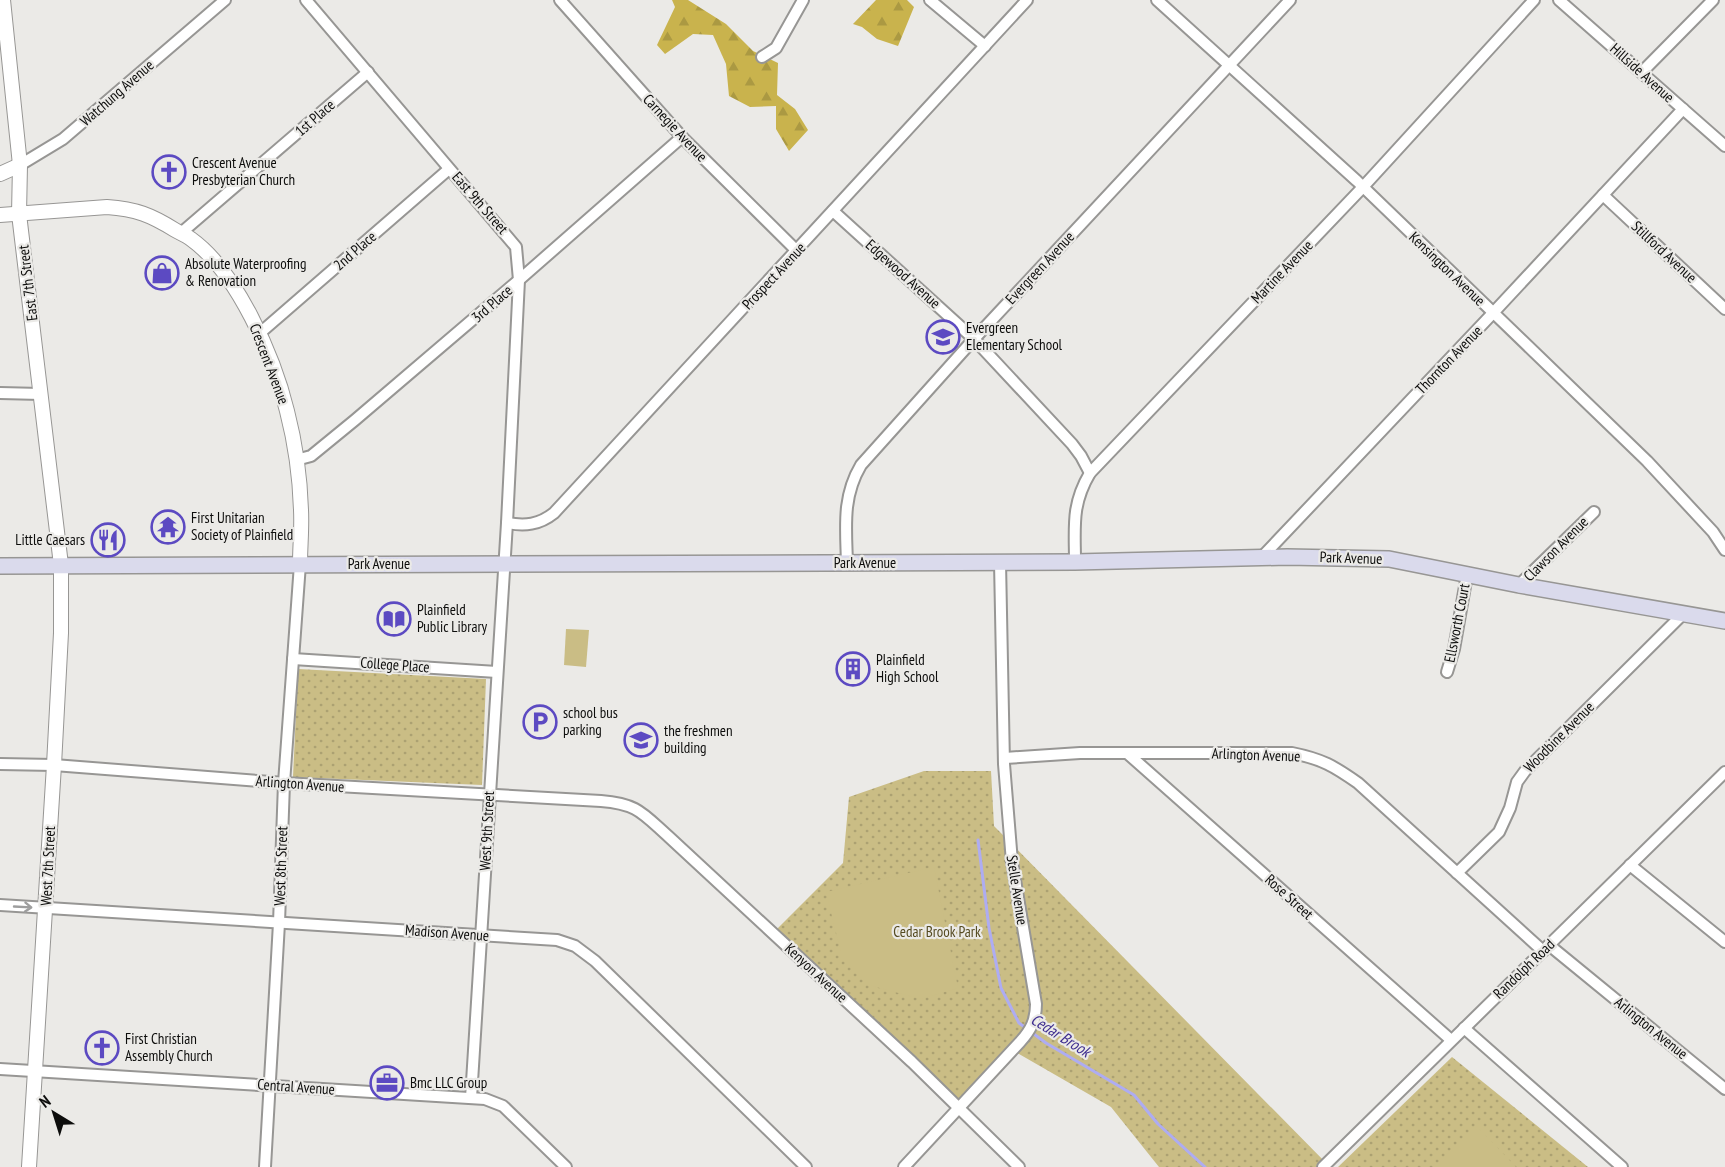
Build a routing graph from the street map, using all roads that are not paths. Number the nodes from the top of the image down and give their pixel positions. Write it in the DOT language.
graph roads {
  1 [pos="3,0"];
  2 [pos="225,0"];
  3 [pos="306,0"];
  4 [pos="560,0"];
  5 [pos="803,0"];
  6 [pos="930,0"];
  7 [pos="1027,0"];
  8 [pos="1157,0"];
  9 [pos="1290,0"];
  10 [pos="1534,0"];
  11 [pos="1559,0"];
  12 [pos="1713,0"];
  13 [pos="985,46"];
  14 [pos="762,57"];
  15 [pos="1229,66"];
  16 [pos="368,72"];
  17 [pos="1642,72"];
  18 [pos="1683,109"];
  19 [pos="682,137"];
  20 [pos="1725,146"];
  21 [pos="20,165"];
  22 [pos="449,169"];
  23 [pos="0,174"];
  24 [pos="1363,187"];
  25 [pos="1603,195"];
  26 [pos="833,211"];
  27 [pos="19,214"];
  28 [pos="0,215"];
  29 [pos="181,233"];
  30 [pos="797,251"];
  31 [pos="519,280"];
  32 [pos="1725,309"];
  33 [pos="1493,313"];
  34 [pos="260,333"];
  35 [pos="974,339"];
  36 [pos="0,393"];
  37 [pos="41,394"];
  38 [pos="296,460"];
  39 [pos="1090,473"];
  40 [pos="1594,512"];
  41 [pos="507,523"];
  42 [pos="1725,550"];
  43 [pos="1262,557"];
  44 [pos="1000,562"];
  45 [pos="1075,562"];
  46 [pos="847,563"];
  47 [pos="300,564"];
  48 [pos="503,564"];
  49 [pos="61,565"];
  50 [pos="0,566"];
  51 [pos="1467,575"];
  52 [pos="1519,585"];
  53 [pos="1682,615"];
  54 [pos="1725,621"];
  55 [pos="293,659"];
  56 [pos="497,672"];
  57 [pos="1447,672"];
  58 [pos="1127,753"];
  59 [pos="1005,758"];
  60 [pos="0,764"];
  61 [pos="54,765"];
  62 [pos="1725,772"];
  63 [pos="284,783"];
  64 [pos="489,795"];
  65 [pos="601,801"];
  66 [pos="1630,865"];
  67 [pos="1457,873"];
  68 [pos="0,906"];
  69 [pos="45,908"];
  70 [pos="279,923"];
  71 [pos="482,936"];
  72 [pos="1725,942"];
  73 [pos="1546,948"];
  74 [pos="1464,1028"];
  75 [pos="1451,1040"];
  76 [pos="0,1069"];
  77 [pos="35,1070"];
  78 [pos="270,1085"];
  79 [pos="1725,1089"];
  80 [pos="471,1098"];
  81 [pos="959,1108"];
  82 [pos="1335,1162"];
  83 [pos="29,1167"];
  84 [pos="265,1167"];
  85 [pos="566,1167"];
  86 [pos="806,1167"];
  87 [pos="904,1167"];
  88 [pos="1019,1167"];
  89 [pos="1323,1167"];
  90 [pos="1622,1167"];
  1 -- 21 [label="street, East 7th Street"];
  2 -- 21 [label="street, Watchung Avenue"];
  3 -- 16 [label="street, East 9th Street"];
  4 -- 19 [label="street, Carnegie Avenue"];
  5 -- 14 [label="street"];
  6 -- 13 [label="street"];
  7 -- 13 [label="street, Prospect Avenue"];
  8 -- 15 [label="street, Kensington Avenue"];
  9 -- 15 [label="street, Evergreen Avenue"];
  10 -- 24 [label="street, Martine Avenue"];
  11 -- 17 [label="street, Hillside Avenue"];
  12 -- 17 [label="street"];
  13 -- 26 [label="street, Prospect Avenue"];
  15 -- 24 [label="street, Kensington Avenue"];
  15 -- 35 [label="street, Evergreen Avenue"];
  16 -- 22 [label="street, East 9th Street"];
  16 -- 29 [label="street, 1st Place"];
  17 -- 18 [label="street, Hillside Avenue"];
  18 -- 20 [label="street, Hillside Avenue"];
  18 -- 25 [label="street, Thornton Avenue"];
  19 -- 30 [label="street, Carnegie Avenue"];
  19 -- 31 [label="street, 3rd Place"];
  21 -- 23 [label="street, Watchung Avenue"];
  21 -- 27 [label="street, East 7th Street"];
  22 -- 31 [label="street, East 9th Street"];
  22 -- 34 [label="street, 2nd Place"];
  24 -- 33 [label="street, Kensington Avenue"];
  24 -- 39 [label="street, Martine Avenue"];
  25 -- 32 [label="street, Stillford Avenue"];
  25 -- 33 [label="street, Thornton Avenue"];
  26 -- 30 [label="street, Prospect Avenue"];
  26 -- 35 [label="street, Edgewood Avenue"];
  27 -- 28 [label="street, Crescent Avenue"];
  27 -- 29 [label="street, Crescent Avenue"];
  27 -- 37 [label="street, East 7th Street"];
  29 -- 34 [label="street, Crescent Avenue"];
  30 -- 41 [label="street, Prospect Avenue"];
  31 -- 38 [label="street, 3rd Place"];
  31 -- 41 [label="street, East 9th Street"];
  33 -- 42 [label="street, Kensington Avenue"];
  33 -- 43 [label="street, Thornton Avenue"];
  34 -- 38 [label="street, Crescent Avenue"];
  35 -- 39 [label="street, Edgewood Avenue"];
  35 -- 46 [label="street, Evergreen Avenue"];
  36 -- 37 [label="street"];
  37 -- 49 [label="street, East 7th Street"];
  38 -- 47 [label="street, Crescent Avenue"];
  39 -- 45 [label="street, Martine Avenue"];
  40 -- 52 [label="street, Clawson Avenue"];
  41 -- 48 [label="street, East 9th Street"];
  43 -- 45 [label="main road, Park Avenue"];
  43 -- 51 [label="main road, Park Avenue"];
  44 -- 45 [label="main road, Park Avenue"];
  44 -- 46 [label="main road, Park Avenue"];
  44 -- 59 [label="street, Stelle Avenue"];
  46 -- 48 [label="main road, Park Avenue"];
  47 -- 48 [label="main road, Park Avenue"];
  47 -- 49 [label="main road, Park Avenue"];
  47 -- 55 [label="street, West 8th Street"];
  48 -- 56 [label="street, West 9th Street"];
  49 -- 50 [label="main road, Park Avenue"];
  49 -- 61 [label="street, West 7th Street"];
  51 -- 52 [label="main road, Park Avenue"];
  51 -- 57 [label="street, Ellsworth Court"];
  52 -- 53 [label="main road, Park Avenue"];
  53 -- 54 [label="main road, Park Avenue"];
  53 -- 67 [label="street, Woodbine Avenue"];
  55 -- 56 [label="street, College Place"];
  55 -- 63 [label="street, West 8th Street"];
  56 -- 64 [label="street, West 9th Street"];
  58 -- 59 [label="street, Arlington Avenue"];
  58 -- 67 [label="street, Arlington Avenue"];
  58 -- 75 [label="street, Rose Street"];
  59 -- 81 [label="street, Stelle Avenue"];
  60 -- 61 [label="street, Arlington Avenue"];
  61 -- 63 [label="street, Arlington Avenue"];
  61 -- 69 [label="street, West 7th Street"];
  62 -- 66 [label="street, Randolph Road"];
  63 -- 64 [label="street, Arlington Avenue"];
  63 -- 70 [label="street, West 8th Street"];
  64 -- 65 [label="street, Arlington Avenue"];
  64 -- 71 [label="street, West 9th Street"];
  65 -- 81 [label="street, Kenyon Avenue"];
  66 -- 72 [label="street"];
  66 -- 73 [label="street, Randolph Road"];
  67 -- 73 [label="street, Arlington Avenue"];
  68 -- 69 [label="street, Madison Avenue, one-way"];
  69 -- 70 [label="street, Madison Avenue"];
  69 -- 77 [label="street, West 7th Street"];
  70 -- 71 [label="street, Madison Avenue"];
  70 -- 78 [label="street, West 8th Street"];
  71 -- 80 [label="street, West 9th Street"];
  71 -- 86 [label="street, Madison Avenue"];
  73 -- 74 [label="street, Randolph Road"];
  73 -- 79 [label="street, Arlington Avenue"];
  74 -- 75 [label="street, Randolph Road"];
  74 -- 90 [label="street"];
  75 -- 82 [label="street, Randolph Road"];
  76 -- 77 [label="street, Central Avenue"];
  77 -- 78 [label="street, Central Avenue"];
  77 -- 83 [label="street, West 7th Street"];
  78 -- 80 [label="street, Central Avenue"];
  78 -- 84 [label="street, West 8th Street"];
  80 -- 85 [label="street, Central Avenue"];
  81 -- 87 [label="street, Stelle Avenue"];
  81 -- 88 [label="street, Kenyon Avenue"];
  82 -- 89 [label="street, Randolph Road"];
}
